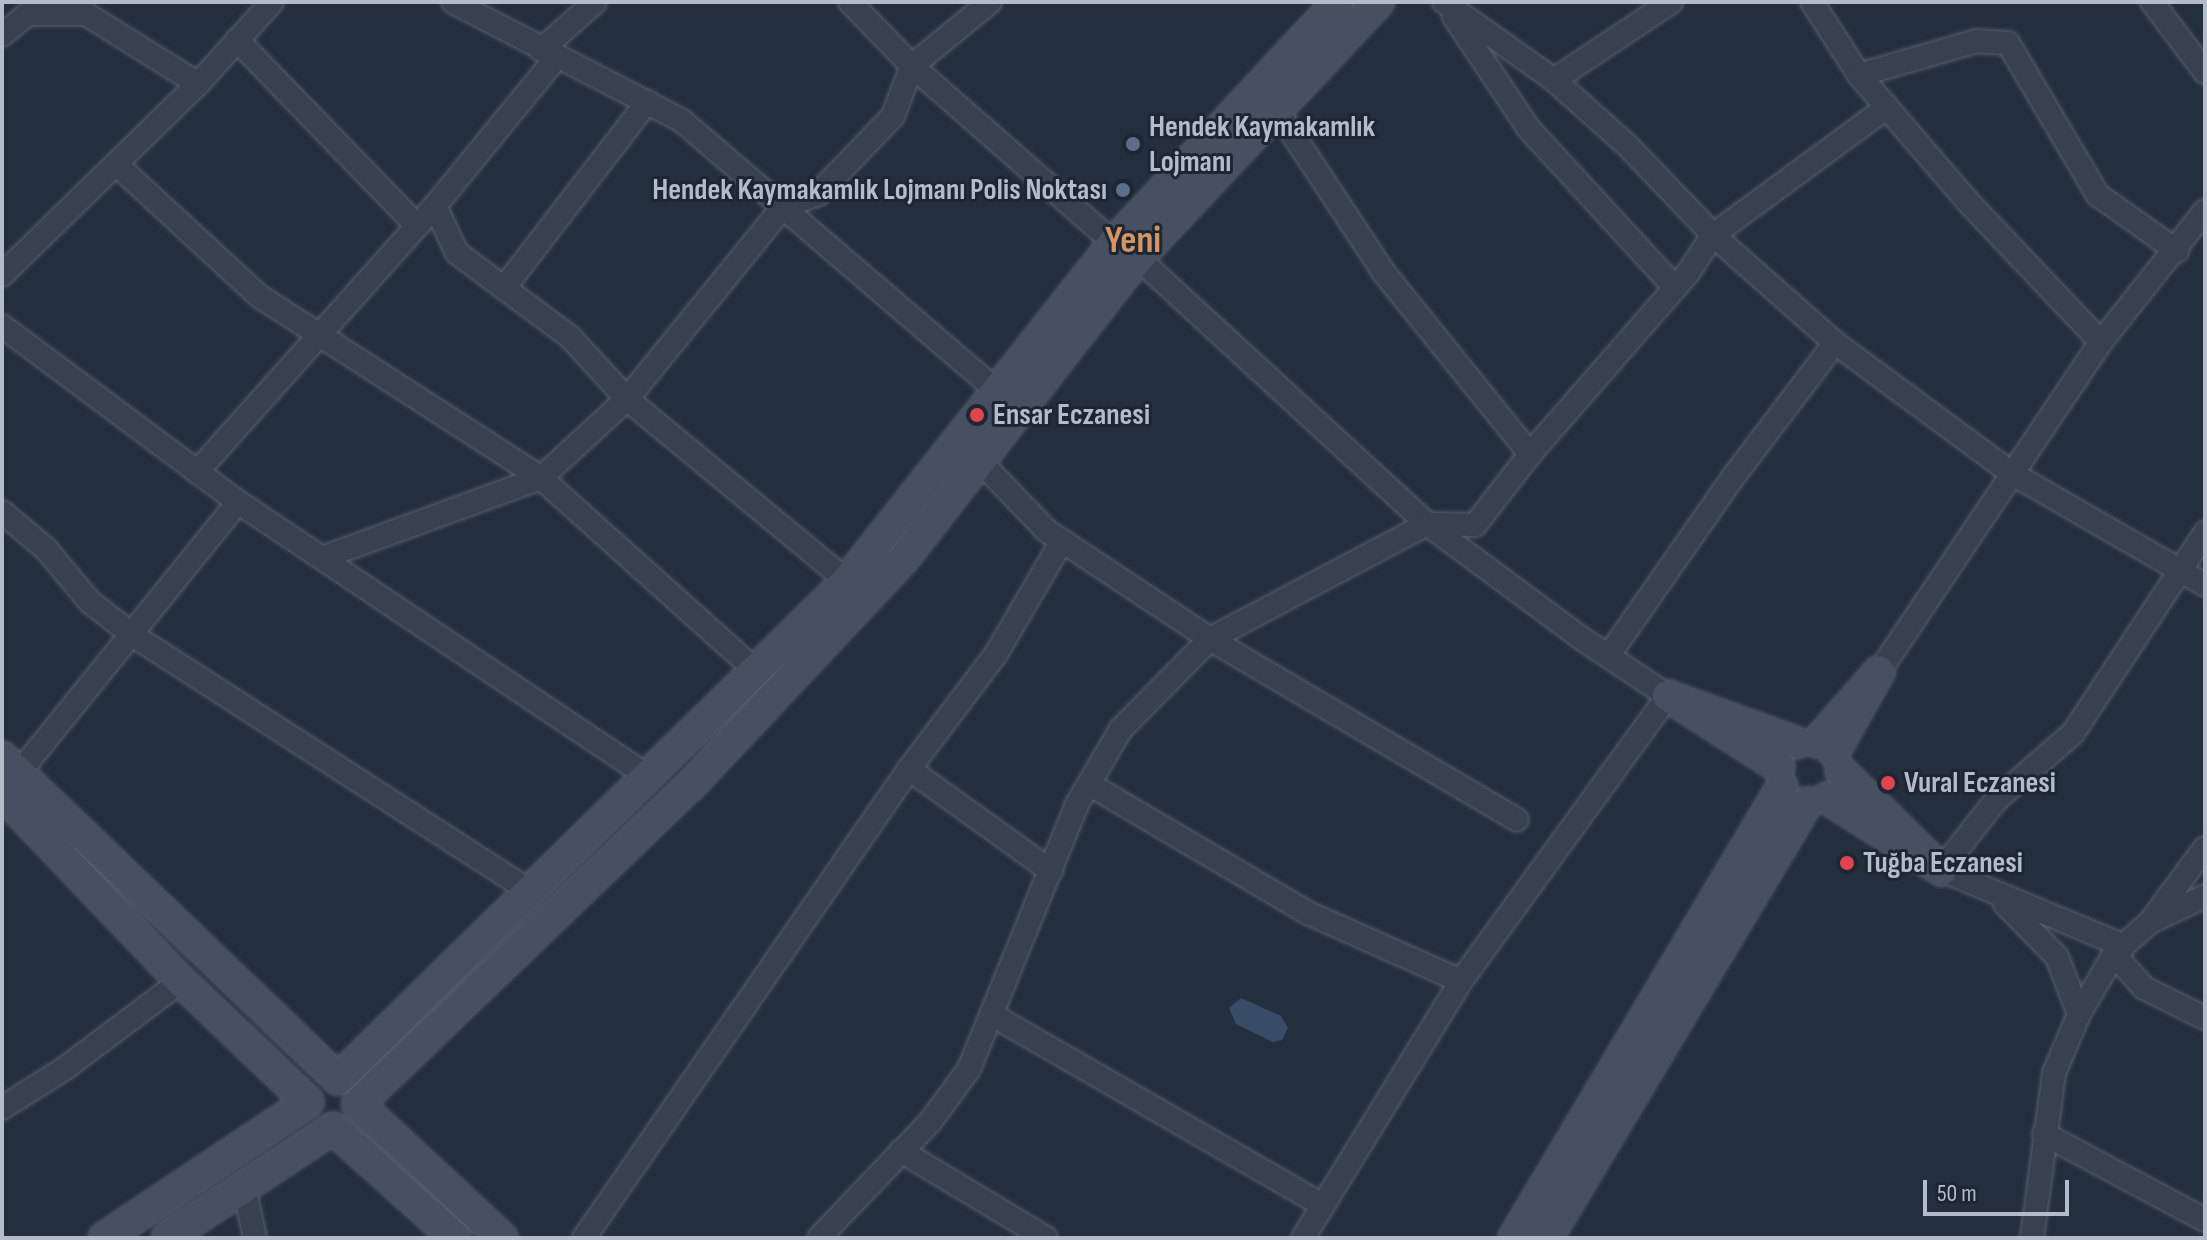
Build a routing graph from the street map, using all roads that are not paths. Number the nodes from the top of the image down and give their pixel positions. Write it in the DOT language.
graph roads {
  1 [pos="272,2"];
  2 [pos="453,2"];
  3 [pos="595,2"];
  4 [pos="850,2"];
  5 [pos="990,2"];
  6 [pos="1338,2"];
  7 [pos="1378,2"];
  8 [pos="1671,2"];
  9 [pos="1812,2"];
  10 [pos="2152,2"];
  11 [pos="1445,3"];
  12 [pos="2,35"];
  13 [pos="237,40"];
  14 [pos="548,54"];
  15 [pos="912,66"];
  16 [pos="2205,72"];
  17 [pos="1859,75"];
  18 [pos="1554,80"];
  19 [pos="198,84"];
  20 [pos="647,102"];
  21 [pos="1887,107"];
  22 [pos="1276,109"];
  23 [pos="116,164"];
  24 [pos="435,206"];
  25 [pos="784,206"];
  26 [pos="2205,211"];
  27 [pos="417,226"];
  28 [pos="1713,235"];
  29 [pos="1126,250"];
  30 [pos="2177,251"];
  31 [pos="2,275"];
  32 [pos="504,288"];
  33 [pos="1675,288"];
  34 [pos="2,326"];
  35 [pos="319,338"];
  36 [pos="2101,342"];
  37 [pos="1835,343"];
  38 [pos="996,390"];
  39 [pos="627,399"];
  40 [pos="1530,454"];
  41 [pos="981,462"];
  42 [pos="197,472"];
  43 [pos="2013,474"];
  44 [pos="541,478"];
  45 [pos="238,502"];
  46 [pos="2,512"];
  47 [pos="1427,524"];
  48 [pos="2205,533"];
  49 [pos="1062,541"];
  50 [pos="322,558"];
  51 [pos="2181,569"];
  52 [pos="847,581"];
  53 [pos="2205,585"];
  54 [pos="134,636"];
  55 [pos="1210,639"];
  56 [pos="1609,655"];
  57 [pos="753,668"];
  58 [pos="1879,672"];
  59 [pos="1668,696"];
  60 [pos="909,769"];
  61 [pos="1811,770"];
  62 [pos="7,775"];
  63 [pos="649,777"];
  64 [pos="1089,784"];
  65 [pos="1517,820"];
  66 [pos="2205,848"];
  67 [pos="1941,870"];
  68 [pos="1051,871"];
  69 [pos="527,889"];
  70 [pos="2205,896"];
  71 [pos="1999,898"];
  72 [pos="2150,922"];
  73 [pos="2119,950"];
  74 [pos="181,981"];
  75 [pos="1461,981"];
  76 [pos="2079,1014"];
  77 [pos="992,1015"];
  78 [pos="2205,1018"];
  79 [pos="338,1079"];
  80 [pos="308,1102"];
  81 [pos="358,1104"];
  82 [pos="2,1108"];
  83 [pos="333,1128"];
  84 [pos="2044,1134"];
  85 [pos="901,1151"];
  86 [pos="244,1187"];
  87 [pos="1323,1205"];
  88 [pos="2205,1220"];
  89 [pos="104,1238"];
  90 [pos="167,1238"];
  91 [pos="255,1238"];
  92 [pos="455,1238"];
  93 [pos="502,1238"];
  94 [pos="584,1238"];
  95 [pos="819,1238"];
  96 [pos="1046,1238"];
  97 [pos="1303,1238"];
  98 [pos="1514,1238"];
  99 [pos="1547,1238"];
  100 [pos="2032,1238"];
  1 -- 13 [label="street"];
  2 -- 14 [label="street"];
  3 -- 14 [label="street"];
  4 -- 15 [label="street"];
  5 -- 15 [label="street"];
  6 -- 29 [label="main road"];
  7 -- 22 [label="main road"];
  8 -- 18 [label="street"];
  9 -- 17 [label="street"];
  10 -- 16 [label="street"];
  11 -- 18 [label="street"];
  11 -- 33 [label="street"];
  12 -- 19 [label="street"];
  13 -- 19 [label="street"];
  13 -- 27 [label="street"];
  14 -- 20 [label="street"];
  14 -- 24 [label="street"];
  15 -- 25 [label="street"];
  15 -- 29 [label="street"];
  17 -- 21 [label="street"];
  17 -- 30 [label="street"];
  18 -- 28 [label="street"];
  19 -- 23 [label="street"];
  20 -- 25 [label="street"];
  20 -- 32 [label="street"];
  21 -- 28 [label="street"];
  21 -- 36 [label="street"];
  22 -- 29 [label="main road"];
  22 -- 40 [label="street"];
  23 -- 31 [label="street"];
  23 -- 35 [label="street"];
  24 -- 27 [label="street"];
  24 -- 32 [label="street"];
  25 -- 38 [label="street"];
  25 -- 39 [label="street"];
  26 -- 30 [label="street"];
  27 -- 35 [label="street"];
  28 -- 33 [label="street"];
  28 -- 37 [label="street"];
  29 -- 38 [label="main road"];
  29 -- 41 [label="main road"];
  29 -- 47 [label="street"];
  30 -- 36 [label="street"];
  32 -- 39 [label="street"];
  33 -- 40 [label="street"];
  34 -- 42 [label="street"];
  35 -- 42 [label="street"];
  35 -- 44 [label="street"];
  36 -- 43 [label="street"];
  37 -- 43 [label="street"];
  37 -- 56 [label="street"];
  38 -- 52 [label="main road"];
  39 -- 44 [label="street"];
  39 -- 52 [label="street"];
  40 -- 47 [label="street"];
  41 -- 49 [label="street"];
  41 -- 81 [label="main road"];
  42 -- 45 [label="street"];
  43 -- 51 [label="street"];
  43 -- 58 [label="street"];
  44 -- 50 [label="street"];
  44 -- 57 [label="street"];
  45 -- 50 [label="street"];
  45 -- 54 [label="street"];
  46 -- 54 [label="street"];
  47 -- 55 [label="street"];
  47 -- 56 [label="street"];
  48 -- 51 [label="street"];
  49 -- 55 [label="street"];
  49 -- 60 [label="street"];
  50 -- 63 [label="street"];
  51 -- 53 [label="street"];
  51 -- 67 [label="street"];
  52 -- 57 [label="main road"];
  54 -- 62 [label="street"];
  54 -- 69 [label="street"];
  55 -- 64 [label="street"];
  55 -- 65 [label="street"];
  56 -- 59 [label="street"];
  57 -- 63 [label="main road"];
  58 -- 61 [label="main road"];
  59 -- 61 [label="main road"];
  59 -- 75 [label="street"];
  60 -- 68 [label="street"];
  60 -- 94 [label="street"];
  61 -- 67 [label="main road"];
  61 -- 98 [label="main road"];
  61 -- 99 [label="main road"];
  62 -- 74 [label="main road"];
  62 -- 79 [label="main road"];
  63 -- 69 [label="main road"];
  64 -- 68 [label="street"];
  64 -- 75 [label="street"];
  66 -- 72 [label="street"];
  67 -- 71 [label="street"];
  68 -- 77 [label="street"];
  69 -- 79 [label="main road"];
  70 -- 72 [label="street"];
  71 -- 73 [label="street"];
  71 -- 76 [label="street"];
  72 -- 73 [label="street"];
  73 -- 76 [label="street"];
  73 -- 78 [label="street"];
  74 -- 80 [label="main road"];
  74 -- 82 [label="street"];
  75 -- 87 [label="street"];
  76 -- 84 [label="street"];
  77 -- 85 [label="street"];
  77 -- 87 [label="street"];
  79 -- 80 [label="main road"];
  79 -- 81 [label="main road"];
  80 -- 83 [label="main road"];
  80 -- 89 [label="main road"];
  81 -- 83 [label="main road"];
  81 -- 93 [label="main road"];
  83 -- 86 [label="main road"];
  83 -- 92 [label="main road"];
  84 -- 88 [label="street"];
  84 -- 100 [label="street"];
  85 -- 95 [label="street"];
  85 -- 96 [label="street"];
  86 -- 90 [label="main road"];
  86 -- 91 [label="street"];
  87 -- 97 [label="street"];
}
